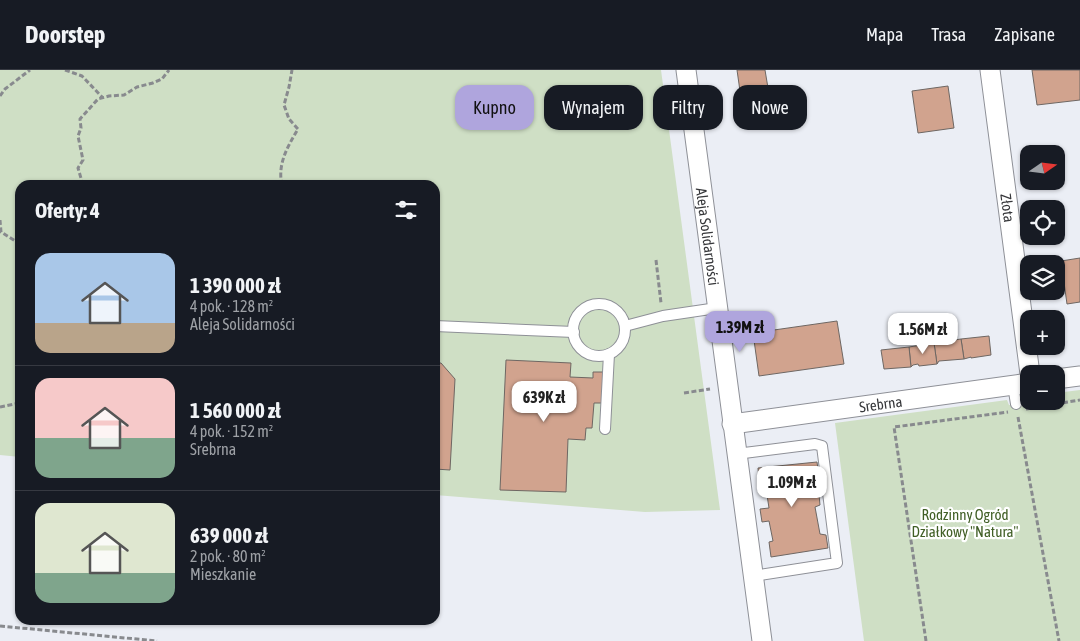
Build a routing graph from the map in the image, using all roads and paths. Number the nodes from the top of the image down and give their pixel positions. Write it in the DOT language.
graph roads {
  1 [pos="30,70"];
  2 [pos="65,70"];
  3 [pos="169,70"];
  4 [pos="292,70"];
  5 [pos="686,70"];
  6 [pos="990,70"];
  7 [pos="0,96"];
  8 [pos="103,98"];
  9 [pos="81,180"];
  10 [pos="282,180"];
  11 [pos="0,220"];
  12 [pos="15,241"];
  13 [pos="656,260"];
  14 [pos="717,308"];
  15 [pos="663,316"];
  16 [pos="440,326"];
  17 [pos="624,326"];
  18 [pos="574,332"];
  19 [pos="609,354"];
  20 [pos="1029,365"];
  21 [pos="1080,376"];
  22 [pos="1065,378"];
  23 [pos="1020,384"];
  24 [pos="710,389"];
  25 [pos="1020,390"];
  26 [pos="684,394"];
  27 [pos="1080,400"];
  28 [pos="15,404"];
  29 [pos="0,407"];
  30 [pos="1017,407"];
  31 [pos="732,424"];
  32 [pos="605,429"];
  33 [pos="736,454"];
  34 [pos="753,576"];
  35 [pos="0,626"];
  36 [pos="157,641"];
  37 [pos="762,641"];
  38 [pos="926,641"];
  39 [pos="1059,641"];
  1 -- 7 [label="path"];
  2 -- 8 [label="path"];
  3 -- 8 [label="path"];
  4 -- 10 [label="path"];
  5 -- 14 [label="street, Aleja Solidarności"];
  6 -- 20 [label="street, Złota"];
  8 -- 9 [label="path"];
  11 -- 12 [label="path"];
  13 -- 15 [label="path"];
  14 -- 15 [label="lane"];
  14 -- 31 [label="street, Aleja Solidarności"];
  15 -- 17 [label="lane"];
  16 -- 18 [label="lane"];
  17 -- 18 [label="lane"];
  17 -- 19 [label="lane"];
  18 -- 19 [label="lane"];
  19 -- 32 [label="lane"];
  21 -- 22 [label="street"];
  23 -- 31 [label="street, Srebrna"];
  24 -- 26 [label="path"];
  25 -- 30 [label="lane"];
  27 -- 30 [label="path"];
  28 -- 29 [label="path"];
  30 -- 38 [label="path"];
  30 -- 39 [label="path"];
  31 -- 33 [label="street, Aleja Solidarności"];
  33 -- 34 [label="street, Aleja Solidarności"];
  33 -- 34 [label="lane"];
  34 -- 37 [label="street, Aleja Solidarności"];
  35 -- 36 [label="path"];
}
